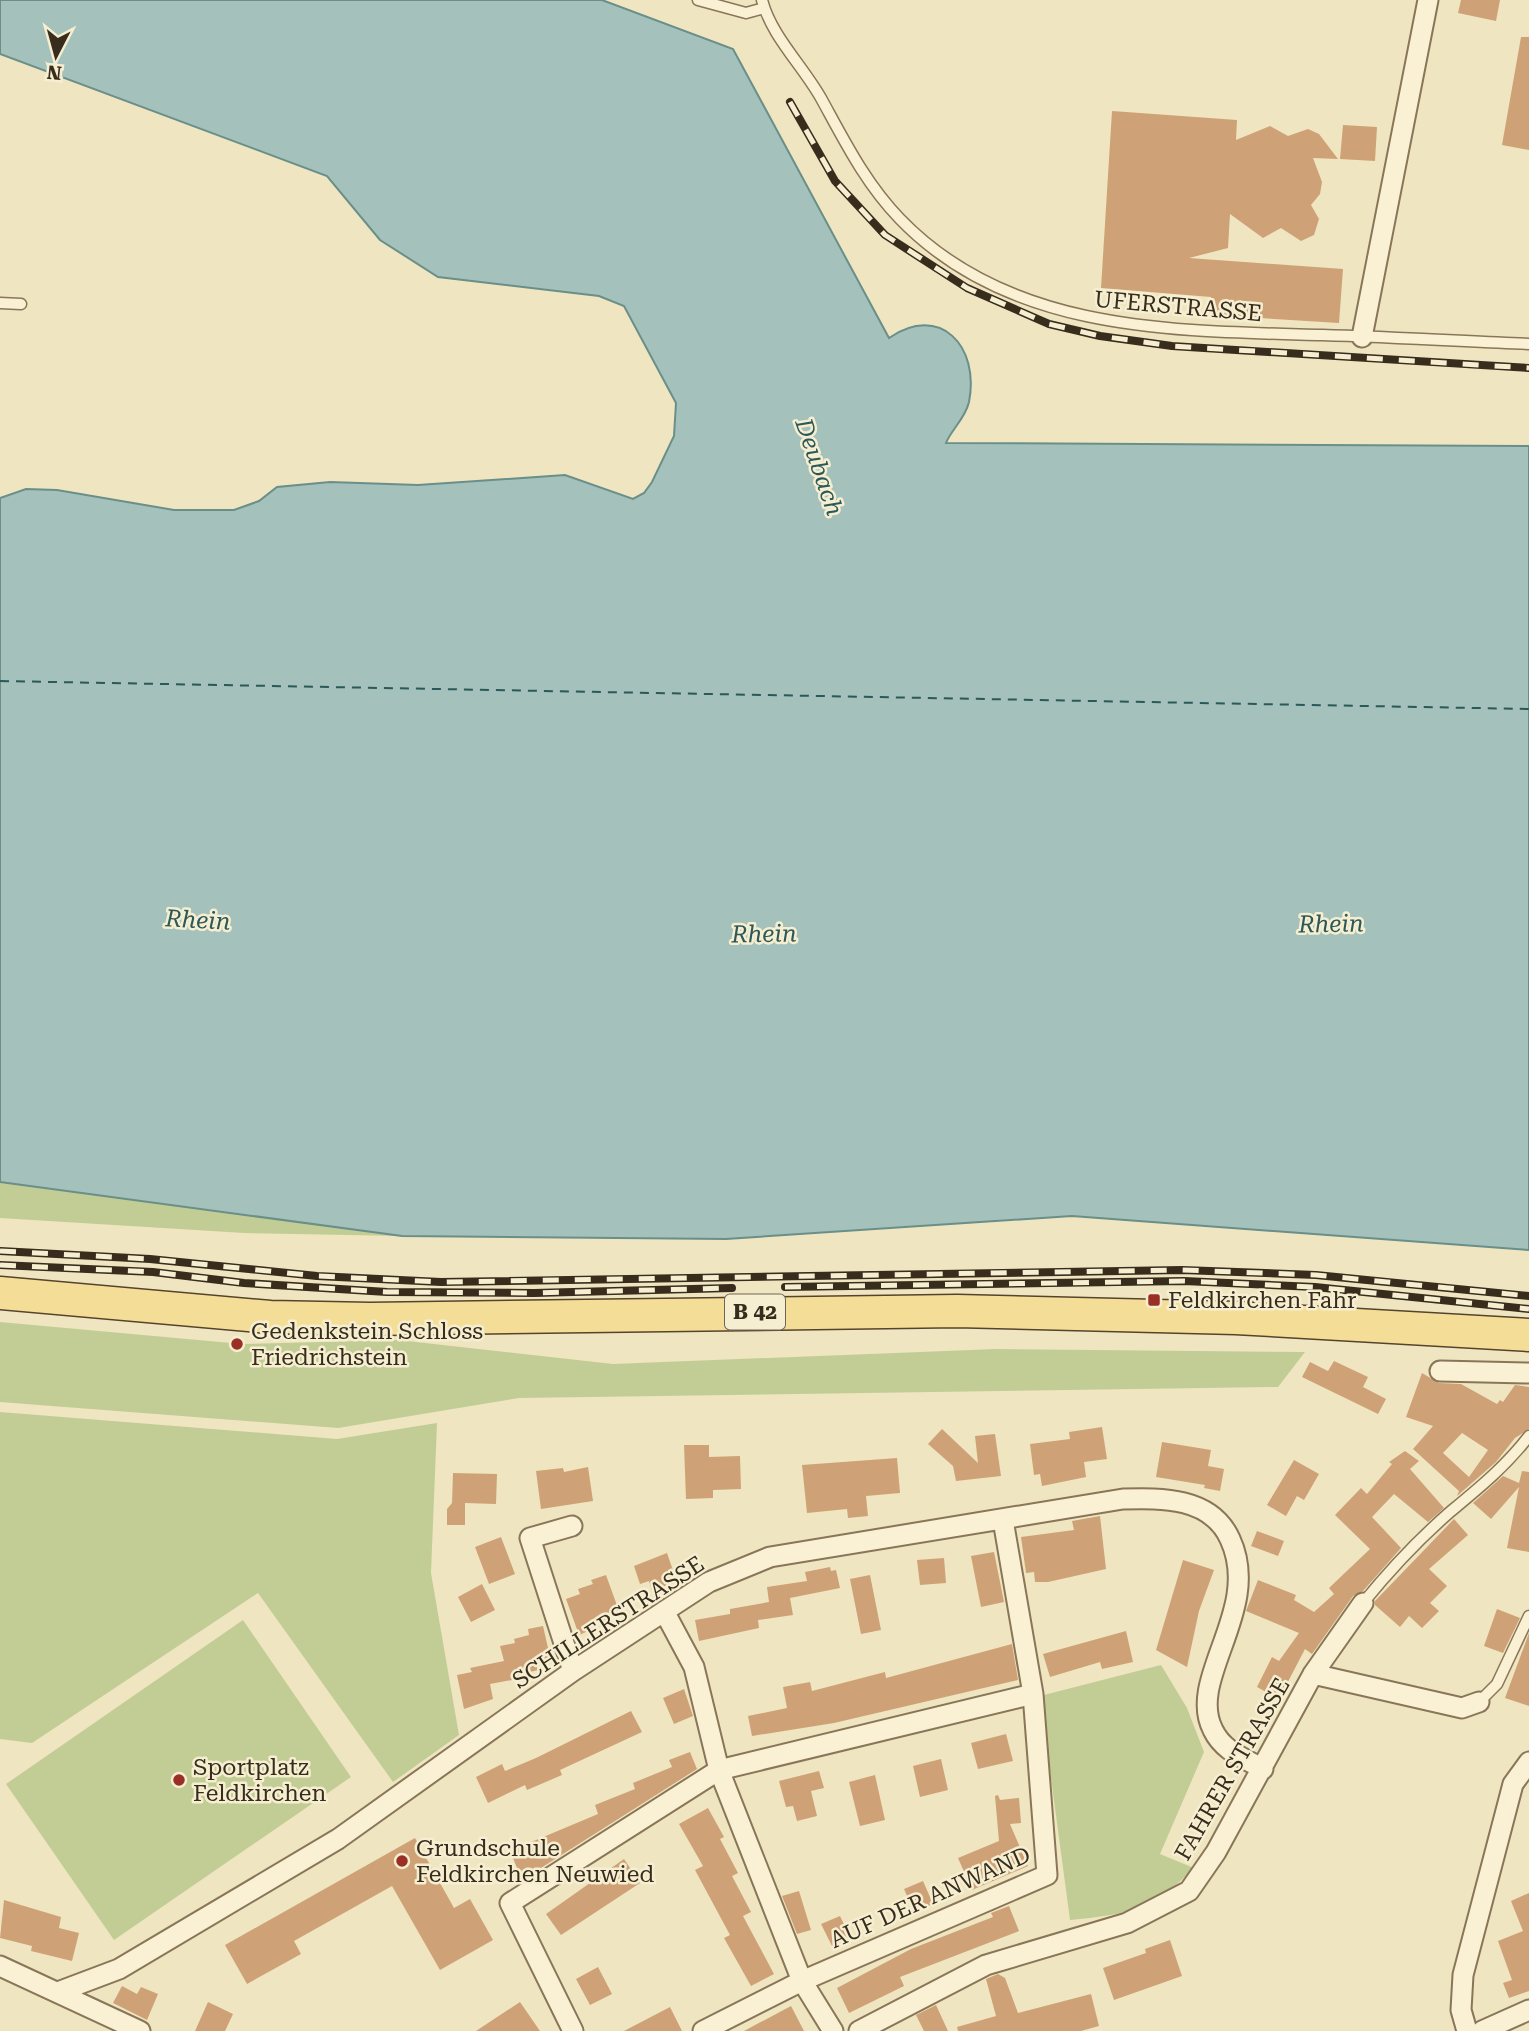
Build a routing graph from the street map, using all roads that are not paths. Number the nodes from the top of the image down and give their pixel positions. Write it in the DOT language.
graph roads {
  1 [pos="698,0"];
  2 [pos="1427,0"];
  3 [pos="763,4"];
  4 [pos="0,303"];
  5 [pos="21,304"];
  6 [pos="1362,337"];
  7 [pos="1529,344"];
  8 [pos="0,1293"];
  9 [pos="1520,1334"];
  10 [pos="1440,1371"];
  11 [pos="1529,1373"];
  12 [pos="1529,1436"];
  13 [pos="1003,1520"];
  14 [pos="572,1526"];
  15 [pos="1363,1603"];
  16 [pos="664,1611"];
  17 [pos="1529,1616"];
  18 [pos="573,1671"];
  19 [pos="1313,1674"];
  20 [pos="1033,1694"];
  21 [pos="1479,1702"];
  22 [pos="1529,1762"];
  23 [pos="1263,1769"];
  24 [pos="719,1770"];
  25 [pos="0,1966"];
  26 [pos="802,1981"];
  27 [pos="58,1992"];
  28 [pos="1529,2010"];
  29 [pos="140,2031"];
  30 [pos="573,2031"];
  31 [pos="703,2031"];
  32 [pos="833,2031"];
  33 [pos="859,2031"];
  34 [pos="1468,2031"];
  35 [pos="1482,2031"];
  1 -- 3 [label="lane"];
  2 -- 6 [label="street"];
  3 -- 6 [label="lane, UFERSTRASSE"];
  4 -- 5 [label="lane"];
  6 -- 7 [label="lane, UFERSTRASSE"];
  8 -- 9 [label="main road, B 42"];
  10 -- 11 [label="street"];
  12 -- 15 [label="lane, FAHRER STRASSE"];
  13 -- 16 [label="street, SCHILLERSTRASSE"];
  13 -- 20 [label="street, AUF DER ANWAND"];
  13 -- 23 [label="street, SCHILLERSTRASSE"];
  14 -- 18 [label="street"];
  15 -- 19 [label="street, FAHRER STRASSE"];
  16 -- 18 [label="street, SCHILLERSTRASSE"];
  16 -- 24 [label="street"];
  17 -- 21 [label="lane"];
  18 -- 27 [label="street, SCHILLERSTRASSE"];
  19 -- 21 [label="street"];
  19 -- 23 [label="street, FAHRER STRASSE"];
  20 -- 24 [label="street"];
  20 -- 26 [label="street, AUF DER ANWAND"];
  22 -- 34 [label="street"];
  23 -- 33 [label="street, FAHRER STRASSE"];
  24 -- 26 [label="street"];
  24 -- 30 [label="street"];
  25 -- 27 [label="street"];
  26 -- 31 [label="street, AUF DER ANWAND"];
  26 -- 32 [label="street"];
  27 -- 29 [label="street"];
  28 -- 35 [label="street"];
}
